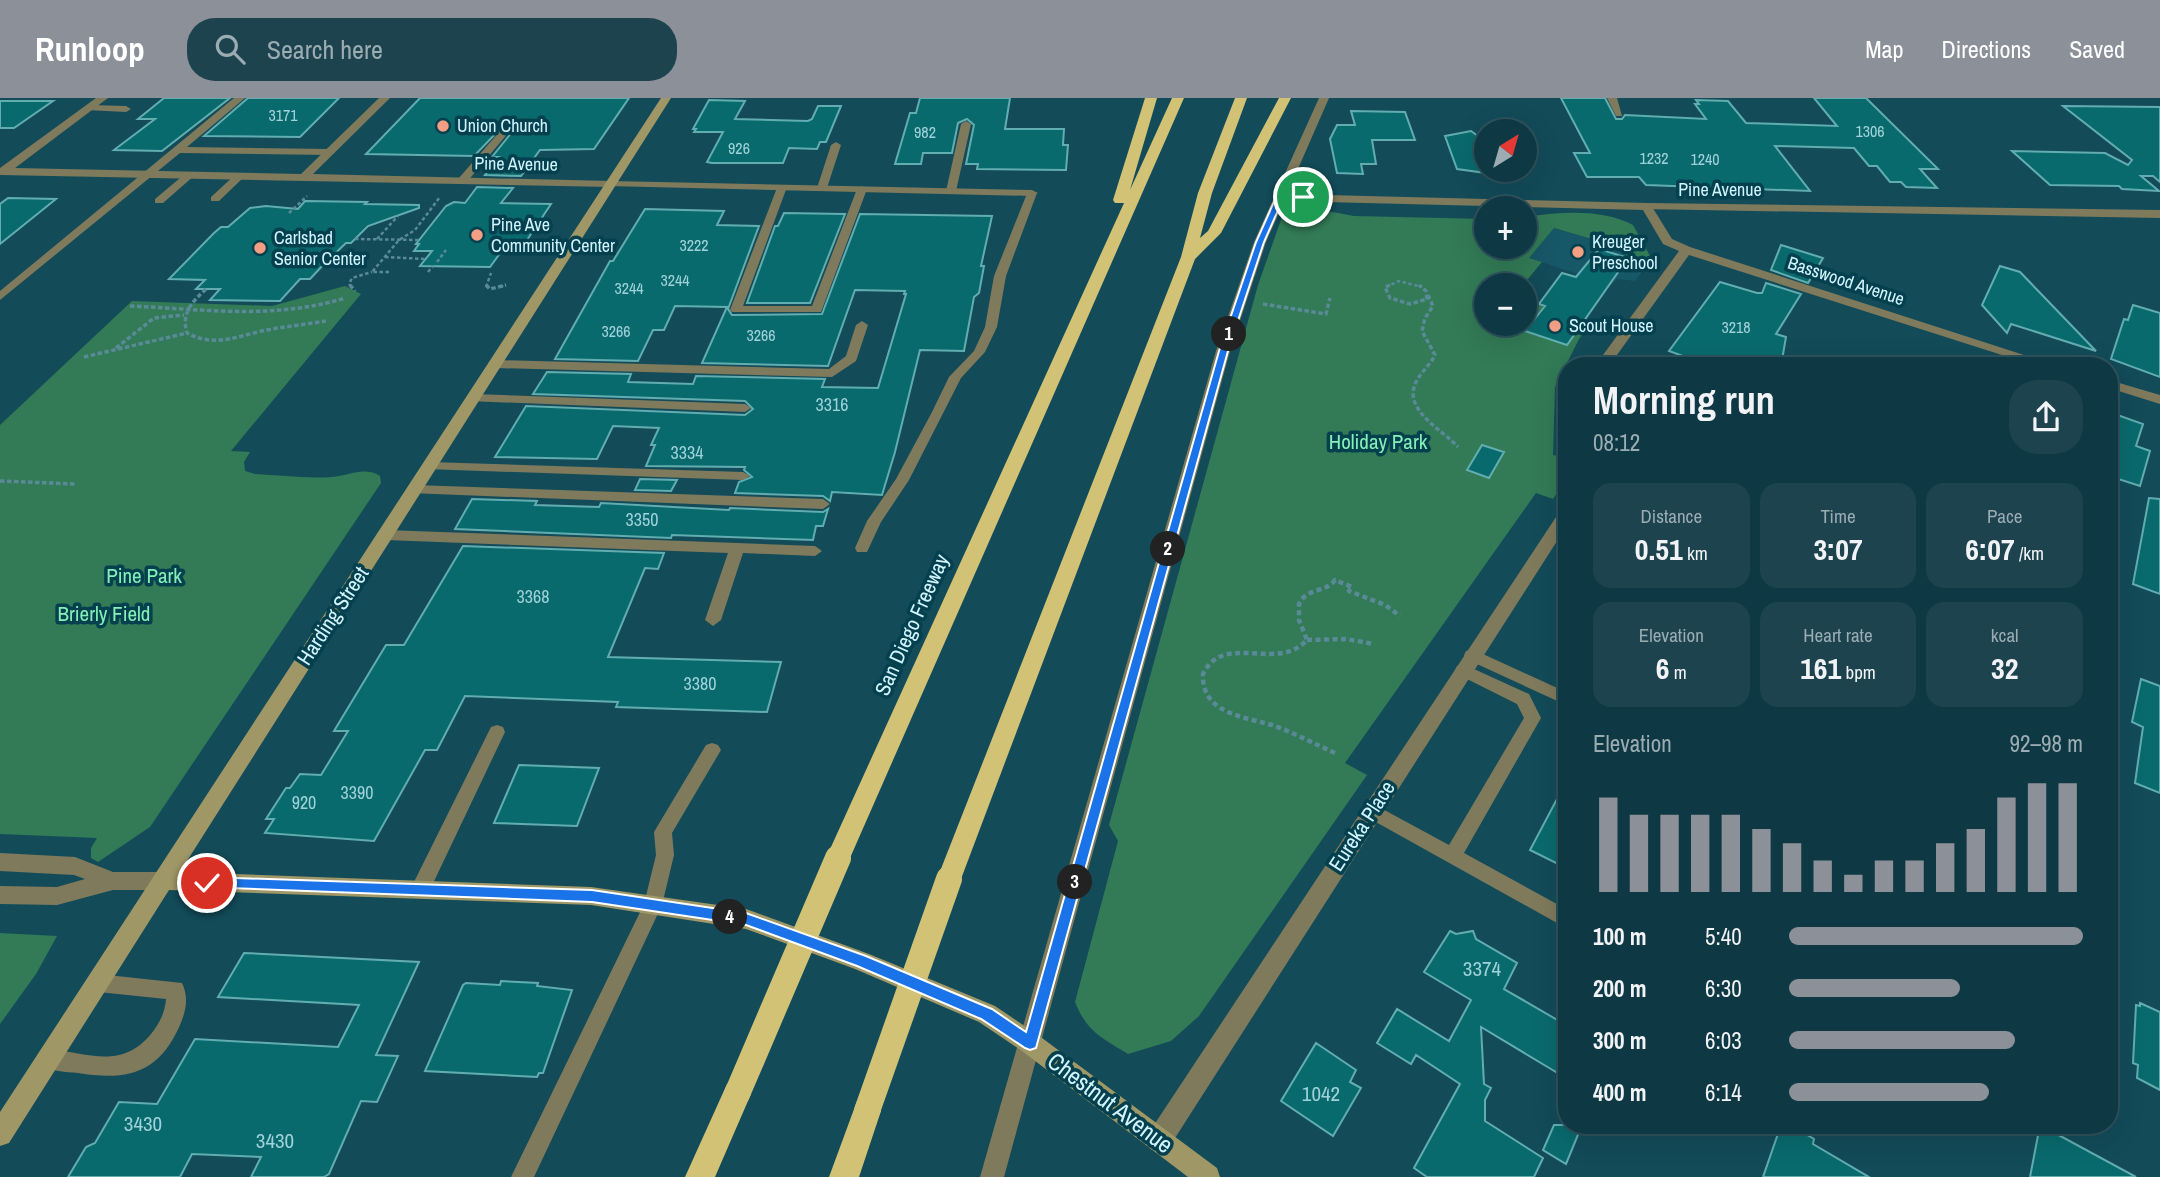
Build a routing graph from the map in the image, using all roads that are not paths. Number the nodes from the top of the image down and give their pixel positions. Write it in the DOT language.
graph roads {
  1 [pos="103,98"];
  2 [pos="240,98"];
  3 [pos="385,98"];
  4 [pos="666,98"];
  5 [pos="1151,98"];
  6 [pos="1178,98"];
  7 [pos="1241,98"];
  8 [pos="1285,98"];
  9 [pos="1324,98"];
  10 [pos="1612,98"];
  11 [pos="89,108"];
  12 [pos="126,109"];
  13 [pos="1619,114"];
  14 [pos="966,124"];
  15 [pos="504,132"];
  16 [pos="836,145"];
  17 [pos="176,150"];
  18 [pos="330,152"];
  19 [pos="1,172"];
  20 [pos="147,174"];
  21 [pos="190,175"];
  22 [pos="240,176"];
  23 [pos="304,177"];
  24 [pos="462,181"];
  25 [pos="611,184"];
  26 [pos="782,187"];
  27 [pos="822,188"];
  28 [pos="862,189"];
  29 [pos="951,191"];
  30 [pos="1032,193"];
  31 [pos="1280,197"];
  32 [pos="215,199"];
  33 [pos="159,201"];
  34 [pos="1647,207"];
  35 [pos="2160,214"];
  36 [pos="1686,250"];
  37 [pos="1188,257"];
  38 [pos="1097,279"];
  39 [pos="0,297"];
  40 [pos="862,325"];
  41 [pos="1609,357"];
  42 [pos="2023,357"];
  43 [pos="496,364"];
  44 [pos="2118,387"];
  45 [pos="474,398"];
  46 [pos="2160,400"];
  47 [pos="745,408"];
  48 [pos="430,466"];
  49 [pos="743,476"];
  50 [pos="414,490"];
  51 [pos="823,504"];
  52 [pos="386,535"];
  53 [pos="1558,539"];
  54 [pos="737,548"];
  55 [pos="862,548"];
  56 [pos="815,551"];
  57 [pos="713,620"];
  58 [pos="1467,663"];
  59 [pos="1558,696"];
  60 [pos="497,732"];
  61 [pos="712,750"];
  62 [pos="1371,811"];
  63 [pos="1452,856"];
  64 [pos="0,862"];
  65 [pos="113,881"];
  66 [pos="163,881"];
  67 [pos="420,890"];
  68 [pos="0,895"];
  69 [pos="653,905"];
  70 [pos="1558,915"];
  71 [pos="98,983"];
  72 [pos="1030,1043"];
  73 [pos="48,1059"];
  74 [pos="0,1135"];
  75 [pos="1159,1140"];
  76 [pos="522,1177"];
  77 [pos="700,1177"];
  78 [pos="844,1177"];
  79 [pos="992,1177"];
  80 [pos="1208,1177"];
  1 -- 11 [label="street"];
  2 -- 17 [label="lane"];
  3 -- 18 [label="street"];
  4 -- 25 [label="main road, Harding Street"];
  5 -- 38 [label="highway"];
  6 -- 38 [label="highway, San Diego Freeway"];
  7 -- 37 [label="highway"];
  8 -- 37 [label="highway"];
  9 -- 31 [label="street"];
  10 -- 13 [label="lane"];
  11 -- 12 [label="lane"];
  11 -- 19 [label="street"];
  14 -- 29 [label="lane"];
  15 -- 24 [label="lane"];
  16 -- 27 [label="lane"];
  17 -- 18 [label="lane"];
  17 -- 20 [label="lane"];
  18 -- 23 [label="street"];
  19 -- 20 [label="street, Pine Avenue"];
  20 -- 21 [label="street, Pine Avenue"];
  20 -- 39 [label="lane"];
  21 -- 22 [label="street, Pine Avenue"];
  21 -- 33 [label="lane"];
  22 -- 23 [label="street, Pine Avenue"];
  22 -- 32 [label="lane"];
  23 -- 24 [label="street, Pine Avenue"];
  24 -- 25 [label="street, Pine Avenue"];
  25 -- 26 [label="street, Pine Avenue"];
  25 -- 43 [label="main road, Harding Street"];
  26 -- 27 [label="street, Pine Avenue"];
  26 -- 28 [label="lane"];
  27 -- 28 [label="street, Pine Avenue"];
  28 -- 29 [label="street, Pine Avenue"];
  29 -- 30 [label="street, Pine Avenue"];
  30 -- 55 [label="lane"];
  31 -- 34 [label="street, Pine Avenue"];
  31 -- 72 [label="street"];
  34 -- 35 [label="street, Pine Avenue"];
  34 -- 36 [label="street, Basswood Avenue"];
  36 -- 41 [label="street"];
  36 -- 42 [label="street, Basswood Avenue"];
  37 -- 78 [label="highway, bridge"];
  38 -- 77 [label="highway, San Diego Freeway, bridge"];
  40 -- 43 [label="lane"];
  43 -- 45 [label="main road, Harding Street"];
  44 -- 46 [label="street"];
  45 -- 47 [label="lane"];
  45 -- 48 [label="main road, Harding Street"];
  48 -- 49 [label="lane"];
  48 -- 50 [label="main road, Harding Street"];
  50 -- 51 [label="lane"];
  50 -- 52 [label="main road, Harding Street"];
  52 -- 54 [label="lane"];
  52 -- 66 [label="main road, Harding Street"];
  53 -- 58 [label="street, Eureka Place"];
  54 -- 56 [label="lane"];
  54 -- 57 [label="lane"];
  58 -- 59 [label="lane"];
  58 -- 62 [label="street, Eureka Place"];
  58 -- 63 [label="lane"];
  60 -- 67 [label="lane"];
  61 -- 69 [label="lane"];
  62 -- 63 [label="lane"];
  62 -- 75 [label="street, Eureka Place"];
  63 -- 70 [label="lane"];
  64 -- 65 [label="street, Chestnut Avenue"];
  65 -- 66 [label="street, Chestnut Avenue"];
  65 -- 68 [label="street, Chestnut Avenue"];
  66 -- 67 [label="main road, Chestnut Avenue"];
  66 -- 71 [label="main road, Harding Street"];
  67 -- 69 [label="main road, Chestnut Avenue"];
  69 -- 72 [label="main road, Chestnut Avenue"];
  69 -- 76 [label="lane"];
  71 -- 73 [label="main road, Harding Street"];
  71 -- 73 [label="lane"];
  72 -- 75 [label="main road, Chestnut Avenue"];
  72 -- 79 [label="street"];
  73 -- 74 [label="main road, Harding Street"];
  75 -- 80 [label="main road, Chestnut Avenue"];
}
